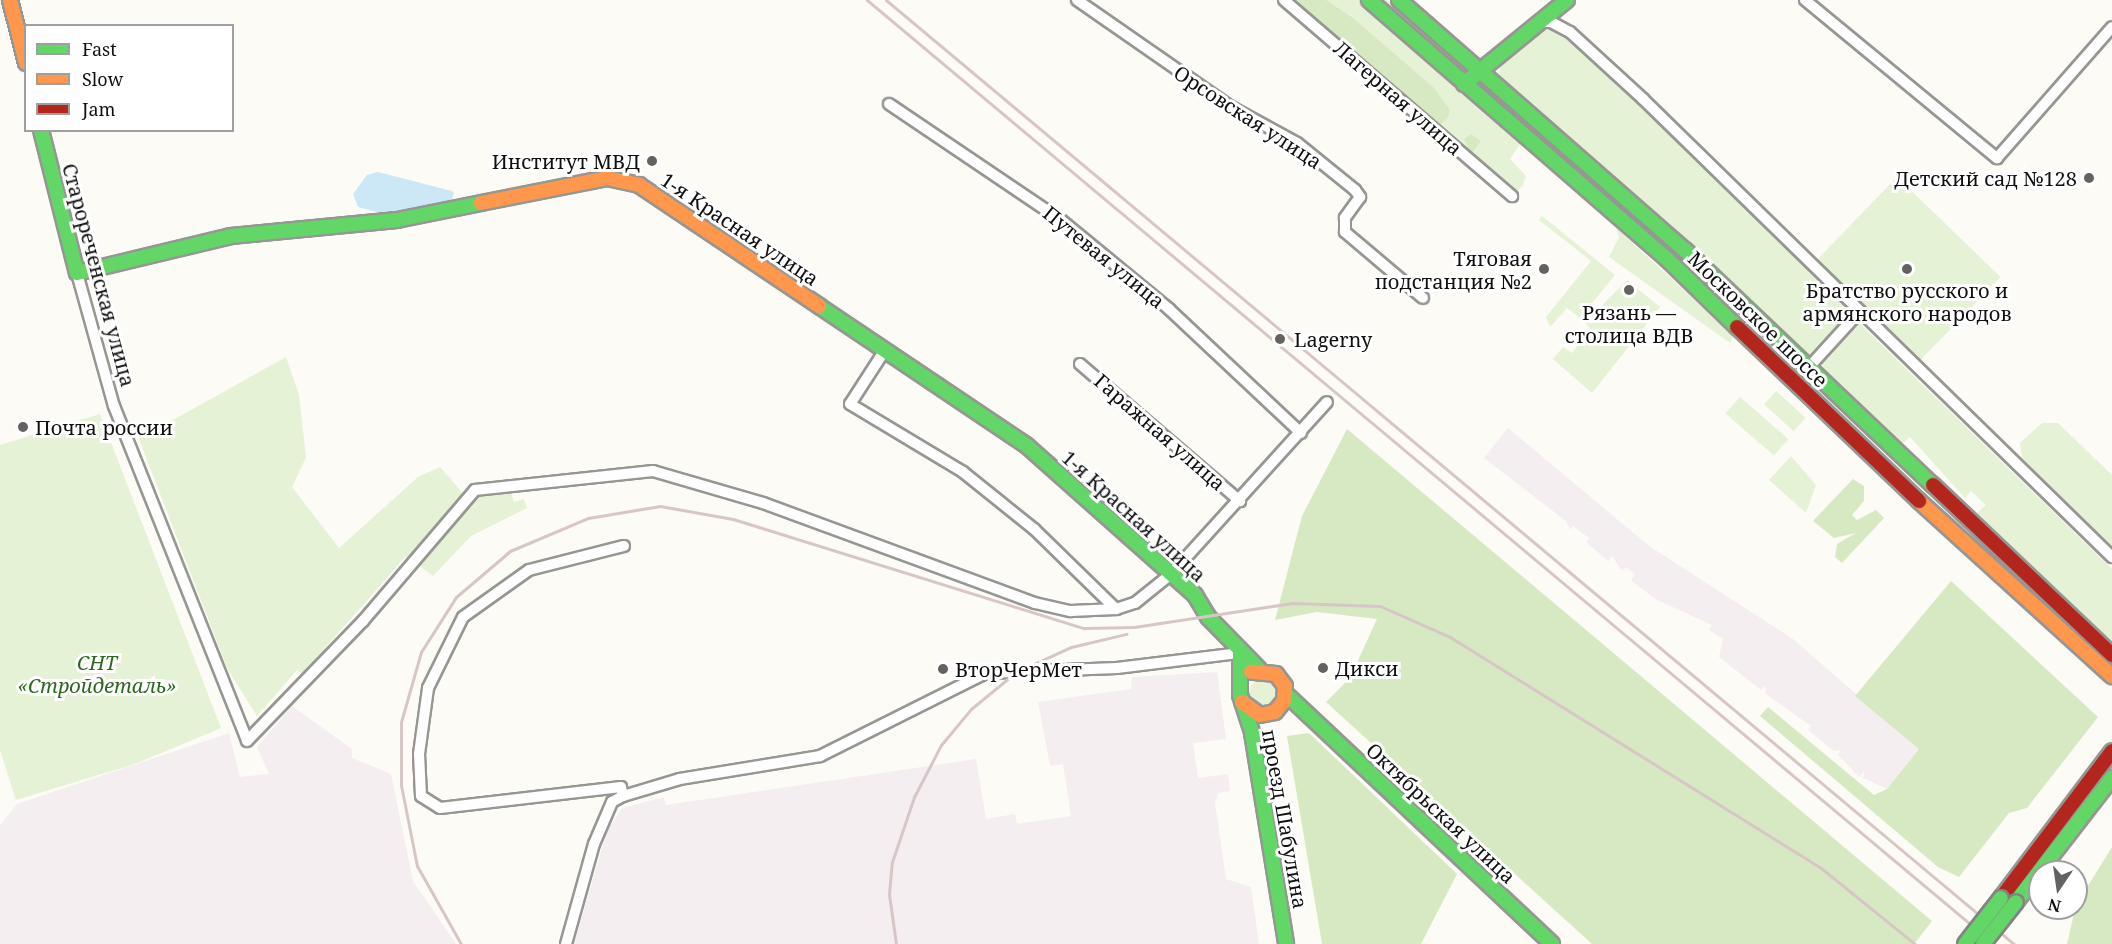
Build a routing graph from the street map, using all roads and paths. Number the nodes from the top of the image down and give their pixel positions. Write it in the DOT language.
graph roads {
  1 [pos="10,0"];
  2 [pos="1077,0"];
  3 [pos="1284,0"];
  4 [pos="1369,0"];
  5 [pos="1399,0"];
  6 [pos="1567,0"];
  7 [pos="1805,0"];
  8 [pos="1538,22"];
  9 [pos="2112,27"];
  10 [pos="24,55"];
  11 [pos="1481,70"];
  12 [pos="1464,84"];
  13 [pos="889,104"];
  14 [pos="41,132"];
  15 [pos="1512,196"];
  16 [pos="76,273"];
  17 [pos="1423,298"];
  18 [pos="1860,311"];
  19 [pos="885,350"];
  20 [pos="1080,364"];
  21 [pos="1810,366"];
  22 [pos="1327,402"];
  23 [pos="1301,433"];
  24 [pos="1240,501"];
  25 [pos="624,546"];
  26 [pos="2112,557"];
  27 [pos="1172,574"];
  28 [pos="1116,609"];
  29 [pos="1240,653"];
  30 [pos="2112,655"];
  31 [pos="1259,669"];
  32 [pos="2112,676"];
  33 [pos="1243,681"];
  34 [pos="1286,694"];
  35 [pos="1242,702"];
  36 [pos="1281,707"];
  37 [pos="1303,710"];
  38 [pos="1260,715"];
  39 [pos="1252,733"];
  40 [pos="2112,751"];
  41 [pos="2112,778"];
  42 [pos="623,796"];
  43 [pos="566,944"];
  44 [pos="1286,944"];
  45 [pos="1552,944"];
  46 [pos="1965,944"];
  47 [pos="1983,944"];
  1 -- 10 [label="street"];
  2 -- 17 [label="street, Орсовская улица"];
  3 -- 15 [label="street, Лагерная улица"];
  4 -- 12 [label="street, Московское шоссе"];
  5 -- 11 [label="street, Московское шоссе"];
  6 -- 8 [label="street"];
  7 -- 9 [label="street"];
  8 -- 11 [label="street"];
  8 -- 18 [label="street"];
  11 -- 12 [label="street"];
  11 -- 21 [label="street, Московское шоссе"];
  12 -- 32 [label="street, Московское шоссе"];
  13 -- 23 [label="street, Путевая улица"];
  14 -- 16 [label="street, Старореченская улица"];
  16 -- 19 [label="street, 1-я Красная улица"];
  16 -- 28 [label="street, Старореченская улица"];
  18 -- 21 [label="street"];
  18 -- 26 [label="street"];
  19 -- 27 [label="street, 1-я Красная улица"];
  19 -- 28 [label="street"];
  20 -- 24 [label="street, Гаражная улица"];
  21 -- 30 [label="street, Московское шоссе"];
  22 -- 23 [label="street"];
  23 -- 24 [label="street"];
  24 -- 27 [label="street"];
  25 -- 42 [label="street"];
  27 -- 28 [label="street"];
  27 -- 29 [label="street, 1-я Красная улица"];
  29 -- 31 [label="street, 1-я Красная улица"];
  29 -- 33 [label="street, проезд Шабулина"];
  29 -- 42 [label="street"];
  31 -- 33 [label="street"];
  31 -- 34 [label="street"];
  33 -- 35 [label="street, проезд Шабулина"];
  34 -- 36 [label="street, проезд Шабулина"];
  34 -- 37 [label="street, Октябрьская улица"];
  35 -- 38 [label="street, проезд Шабулина"];
  35 -- 39 [label="street, проезд Шабулина"];
  36 -- 37 [label="street"];
  36 -- 38 [label="street, проезд Шабулина"];
  37 -- 45 [label="street, Октябрьская улица"];
  38 -- 39 [label="street"];
  39 -- 44 [label="street, проезд Шабулина"];
  40 -- 46 [label="street, bridge"];
  41 -- 47 [label="street, bridge"];
  42 -- 43 [label="street"];
}
